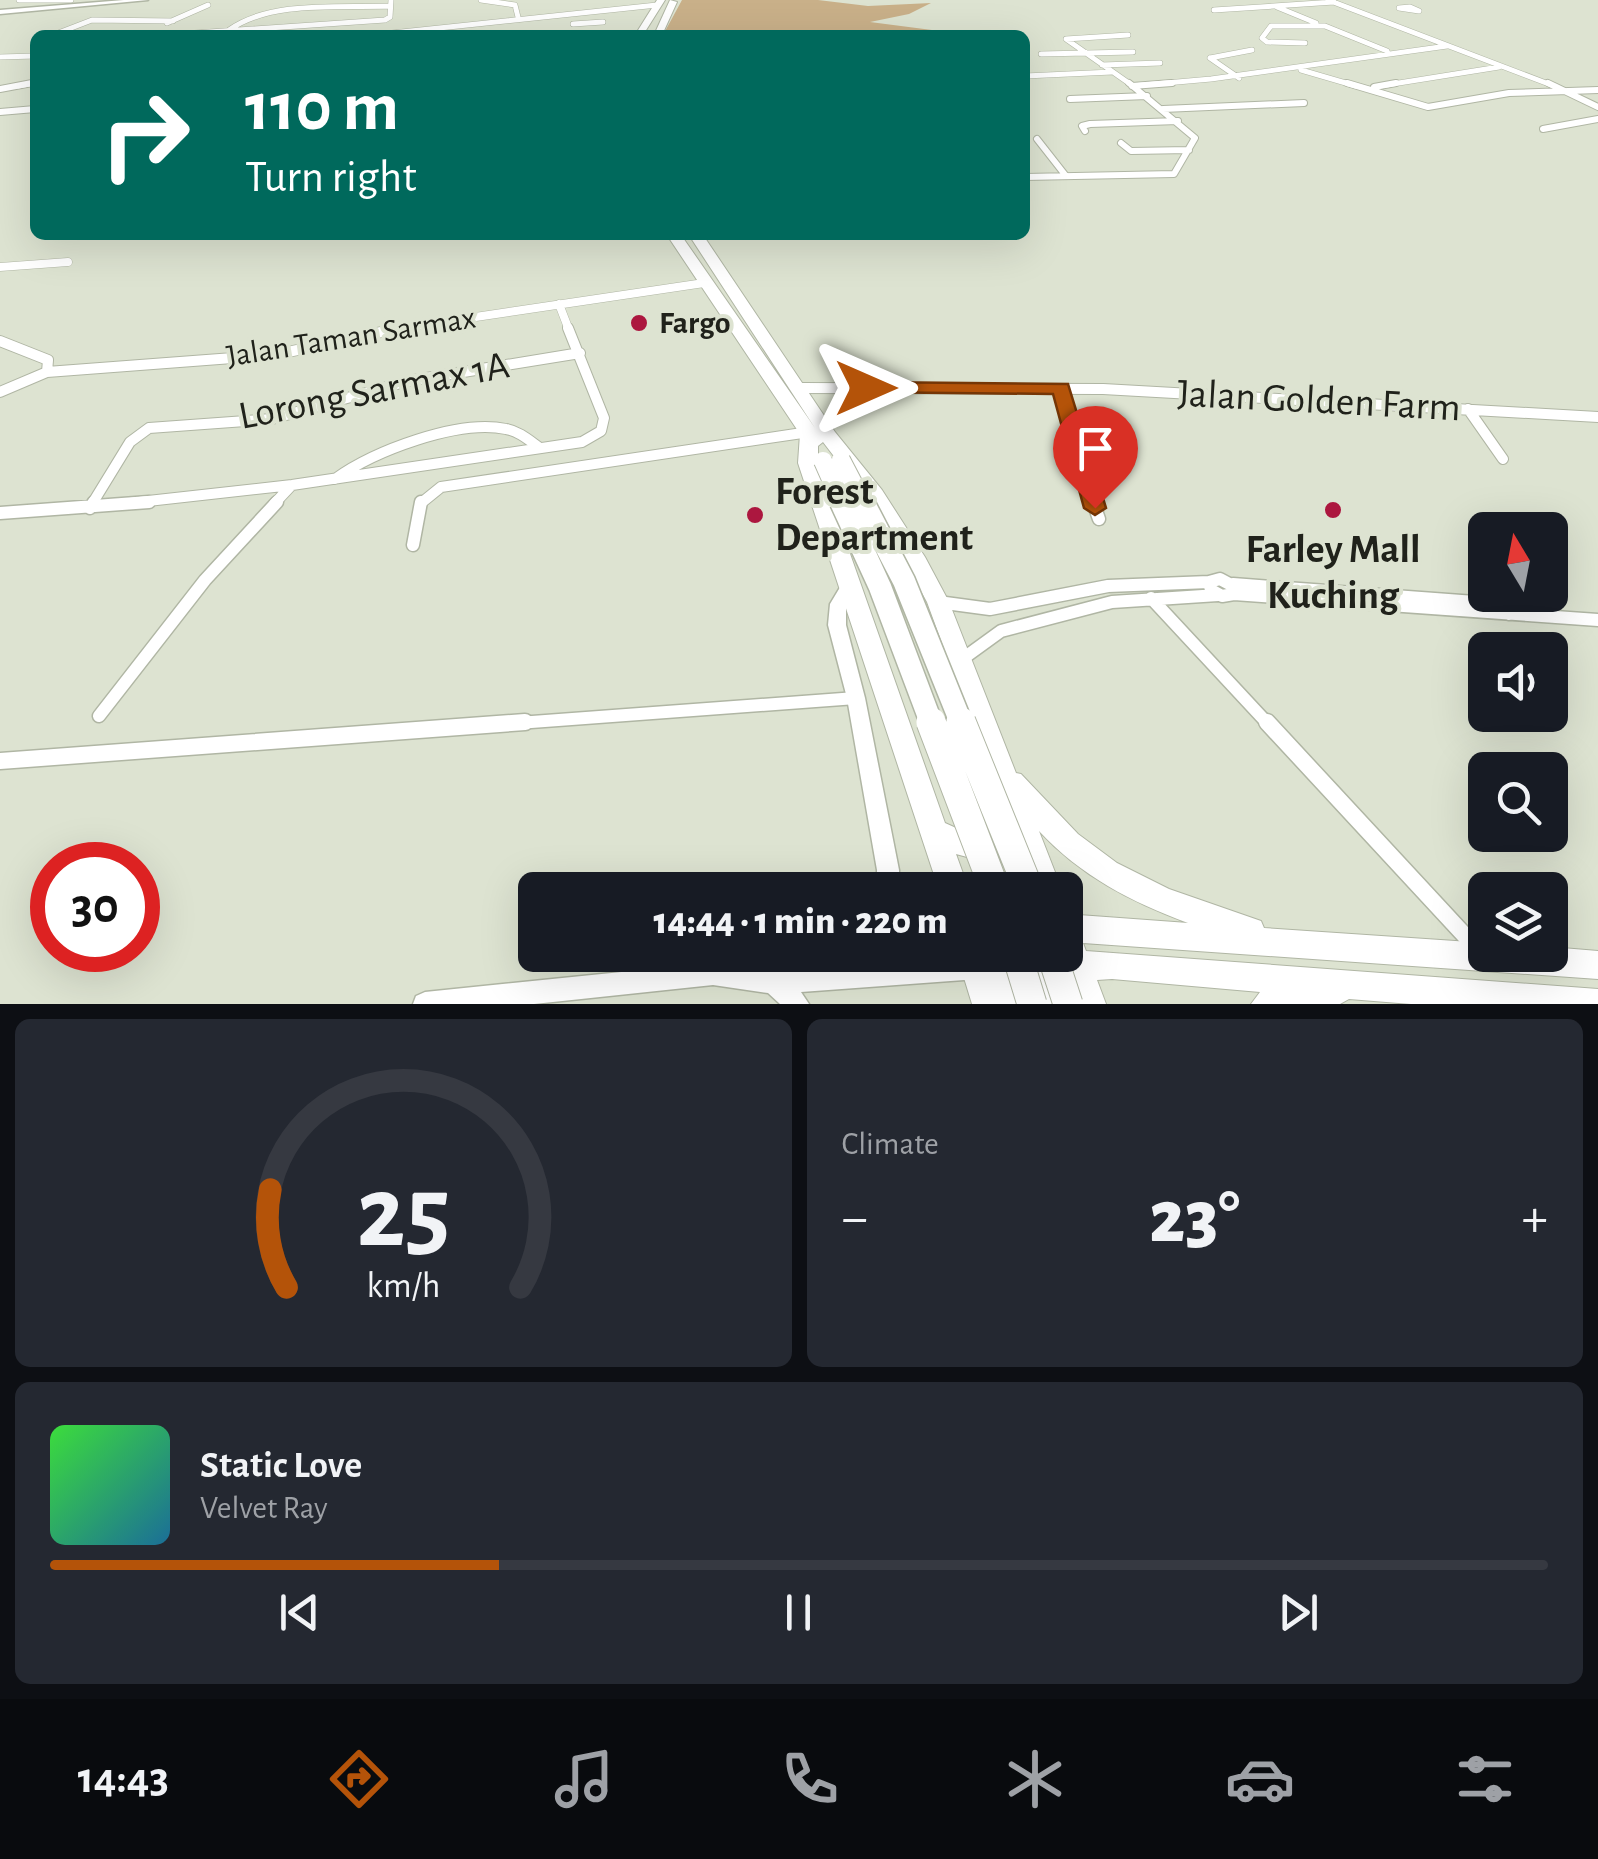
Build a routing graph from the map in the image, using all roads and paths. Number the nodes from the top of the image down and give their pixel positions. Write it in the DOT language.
graph roads {
  1 [pos="19,0"];
  2 [pos="72,0"];
  3 [pos="114,0"];
  4 [pos="145,0"];
  5 [pos="338,0"];
  6 [pos="482,0"];
  7 [pos="674,0"];
  8 [pos="1331,1"];
  9 [pos="390,3"];
  10 [pos="659,3"];
  11 [pos="208,5"];
  12 [pos="1273,6"];
  13 [pos="0,10"];
  14 [pos="334,10"];
  15 [pos="1214,10"];
  16 [pos="572,12"];
  17 [pos="1408,16"];
  18 [pos="518,17"];
  19 [pos="1309,20"];
  20 [pos="173,21"];
  21 [pos="353,22"];
  22 [pos="603,22"];
  23 [pos="1387,23"];
  24 [pos="1294,26"];
  25 [pos="65,30"];
  26 [pos="145,30"];
  27 [pos="229,30"];
  28 [pos="279,30"];
  29 [pos="353,30"];
  30 [pos="413,30"];
  31 [pos="642,30"];
  32 [pos="660,30"];
  33 [pos="1128,35"];
  34 [pos="1313,37"];
  35 [pos="1304,44"];
  36 [pos="1447,46"];
  37 [pos="1252,50"];
  38 [pos="1387,51"];
  39 [pos="1084,52"];
  40 [pos="1134,52"];
  41 [pos="1042,54"];
  42 [pos="30,56"];
  43 [pos="0,57"];
  44 [pos="1160,63"];
  45 [pos="1102,64"];
  46 [pos="1504,66"];
  47 [pos="1297,68"];
  48 [pos="1112,72"];
  49 [pos="1030,76"];
  50 [pos="1238,78"];
  51 [pos="30,84"];
  52 [pos="1132,86"];
  53 [pos="1372,88"];
  54 [pos="0,89"];
  55 [pos="1564,90"];
  56 [pos="1598,90"];
  57 [pos="1146,96"];
  58 [pos="1070,99"];
  59 [pos="1304,103"];
  60 [pos="1598,107"];
  61 [pos="30,109"];
  62 [pos="1163,109"];
  63 [pos="0,112"];
  64 [pos="1598,119"];
  65 [pos="1178,121"];
  66 [pos="1543,129"];
  67 [pos="1085,130"];
  68 [pos="1037,140"];
  69 [pos="1122,143"];
  70 [pos="1189,150"];
  71 [pos="1131,151"];
  72 [pos="1140,160"];
  73 [pos="1066,176"];
  74 [pos="1030,178"];
  75 [pos="677,240"];
  76 [pos="699,240"];
  77 [pos="68,262"];
  78 [pos="0,267"];
  79 [pos="704,283"];
  80 [pos="559,304"];
  81 [pos="0,341"];
  82 [pos="580,353"];
  83 [pos="47,372"];
  84 [pos="800,388"];
  85 [pos="1061,388"];
  86 [pos="0,392"];
  87 [pos="1468,409"];
  88 [pos="1598,417"];
  89 [pos="819,433"];
  90 [pos="540,448"];
  91 [pos="1503,459"];
  92 [pos="832,460"];
  93 [pos="334,480"];
  94 [pos="290,487"];
  95 [pos="90,508"];
  96 [pos="0,512"];
  97 [pos="1097,514"];
  98 [pos="413,545"];
  99 [pos="851,583"];
  100 [pos="1214,588"];
  101 [pos="1150,598"];
  102 [pos="938,602"];
  103 [pos="1005,607"];
  104 [pos="1598,620"];
  105 [pos="1018,626"];
  106 [pos="961,660"];
  107 [pos="856,698"];
  108 [pos="99,716"];
  109 [pos="0,760"];
  110 [pos="1004,773"];
  111 [pos="1022,826"];
  112 [pos="935,831"];
  113 [pos="888,872"];
  114 [pos="948,872"];
  115 [pos="989,872"];
  116 [pos="1021,872"];
  117 [pos="1041,872"];
  118 [pos="1083,928"];
  119 [pos="1098,928"];
  120 [pos="1468,939"];
  121 [pos="1274,940"];
  122 [pos="1468,954"];
  123 [pos="1083,957"];
  124 [pos="1568,962"];
  125 [pos="1112,965"];
  126 [pos="1598,965"];
  127 [pos="718,972"];
  128 [pos="880,972"];
  129 [pos="979,972"];
  130 [pos="1022,972"];
  131 [pos="1066,972"];
  132 [pos="1074,972"];
  133 [pos="713,974"];
  134 [pos="774,983"];
  135 [pos="1378,985"];
  136 [pos="425,1004"];
  137 [pos="797,1004"];
  138 [pos="988,1004"];
  139 [pos="998,1004"];
  140 [pos="1032,1004"];
  141 [pos="1068,1004"];
  142 [pos="1088,1004"];
  143 [pos="1267,1004"];
  144 [pos="1598,1004"];
  1 -- 2 [label="street"];
  3 -- 13 [label="street"];
  4 -- 13 [label="street"];
  5 -- 14 [label="street"];
  6 -- 18 [label="street"];
  7 -- 32 [label="highway"];
  8 -- 12 [label="street"];
  8 -- 23 [label="street"];
  9 -- 14 [label="street"];
  9 -- 21 [label="street"];
  10 -- 16 [label="street"];
  10 -- 31 [label="highway"];
  11 -- 20 [label="street"];
  12 -- 15 [label="street"];
  12 -- 19 [label="street"];
  14 -- 27 [label="street"];
  16 -- 18 [label="street"];
  16 -- 22 [label="street"];
  17 -- 23 [label="street"];
  18 -- 30 [label="street"];
  19 -- 19 [label="street"];
  20 -- 25 [label="street"];
  20 -- 26 [label="street"];
  21 -- 28 [label="street"];
  21 -- 29 [label="street"];
  23 -- 36 [label="street"];
  24 -- 34 [label="street"];
  24 -- 35 [label="street"];
  24 -- 38 [label="street"];
  33 -- 39 [label="street"];
  36 -- 38 [label="street"];
  36 -- 46 [label="street"];
  37 -- 50 [label="street"];
  38 -- 47 [label="street"];
  39 -- 40 [label="street"];
  39 -- 41 [label="street"];
  39 -- 45 [label="street"];
  42 -- 43 [label="street"];
  44 -- 45 [label="street"];
  45 -- 48 [label="street"];
  46 -- 53 [label="street"];
  46 -- 55 [label="street"];
  47 -- 50 [label="street"];
  47 -- 53 [label="street"];
  48 -- 49 [label="street"];
  48 -- 52 [label="street"];
  50 -- 52 [label="street"];
  51 -- 54 [label="street"];
  52 -- 57 [label="street"];
  53 -- 55 [label="street"];
  55 -- 56 [label="street"];
  55 -- 60 [label="street"];
  57 -- 58 [label="street"];
  57 -- 62 [label="street"];
  59 -- 62 [label="street"];
  61 -- 63 [label="street"];
  62 -- 65 [label="street"];
  64 -- 66 [label="street"];
  65 -- 67 [label="street"];
  65 -- 70 [label="street"];
  68 -- 73 [label="street"];
  69 -- 71 [label="street"];
  70 -- 71 [label="street"];
  70 -- 73 [label="street"];
  71 -- 72 [label="street"];
  73 -- 74 [label="street"];
  75 -- 79 [label="highway"];
  76 -- 84 [label="highway"];
  77 -- 78 [label="street"];
  79 -- 80 [label="street, Jalan Taman Sarmax"];
  79 -- 89 [label="highway"];
  80 -- 82 [label="street"];
  80 -- 83 [label="street, Jalan Taman Sarmax"];
  81 -- 83 [label="street"];
  82 -- 90 [label="street"];
  82 -- 95 [label="street, Lorong Sarmax 1A"];
  83 -- 86 [label="street, Jalan Taman Sarmax"];
  84 -- 85 [label="street, Jalan Golden Farm"];
  84 -- 89 [label="highway"];
  85 -- 87 [label="street, Jalan Golden Farm"];
  85 -- 97 [label="street"];
  87 -- 88 [label="street, Jalan Golden Farm"];
  87 -- 91 [label="street"];
  89 -- 92 [label="highway"];
  89 -- 98 [label="street"];
  89 -- 99 [label="highway"];
  89 -- 102 [label="highway"];
  90 -- 93 [label="street"];
  90 -- 93 [label="street"];
  92 -- 115 [label="highway, bridge"];
  92 -- 116 [label="highway, bridge"];
  93 -- 94 [label="street"];
  94 -- 95 [label="street"];
  94 -- 108 [label="street"];
  95 -- 96 [label="street"];
  99 -- 107 [label="street"];
  99 -- 112 [label="highway"];
  100 -- 101 [label="street"];
  100 -- 103 [label="street"];
  100 -- 104 [label="street"];
  101 -- 105 [label="street"];
  101 -- 120 [label="street"];
  102 -- 103 [label="street"];
  102 -- 106 [label="highway"];
  103 -- 105 [label="street"];
  105 -- 106 [label="street"];
  106 -- 110 [label="highway"];
  107 -- 109 [label="street"];
  107 -- 113 [label="street"];
  110 -- 111 [label="highway"];
  110 -- 121 [label="highway"];
  111 -- 112 [label="highway"];
  111 -- 117 [label="highway"];
  112 -- 114 [label="highway"];
  118 -- 119 [label="highway"];
  119 -- 121 [label="highway"];
  119 -- 125 [label="highway"];
  121 -- 122 [label="highway"];
  123 -- 125 [label="highway"];
  124 -- 126 [label="highway"];
  125 -- 135 [label="highway"];
  127 -- 133 [label="street"];
  128 -- 134 [label="street"];
  129 -- 138 [label="highway"];
  130 -- 140 [label="highway, bridge"];
  131 -- 141 [label="highway, bridge"];
  132 -- 142 [label="highway"];
  133 -- 134 [label="street"];
  133 -- 136 [label="street"];
  134 -- 137 [label="street"];
  135 -- 143 [label="highway"];
  135 -- 144 [label="highway"];
  139 -- 142 [label="highway"];
}
